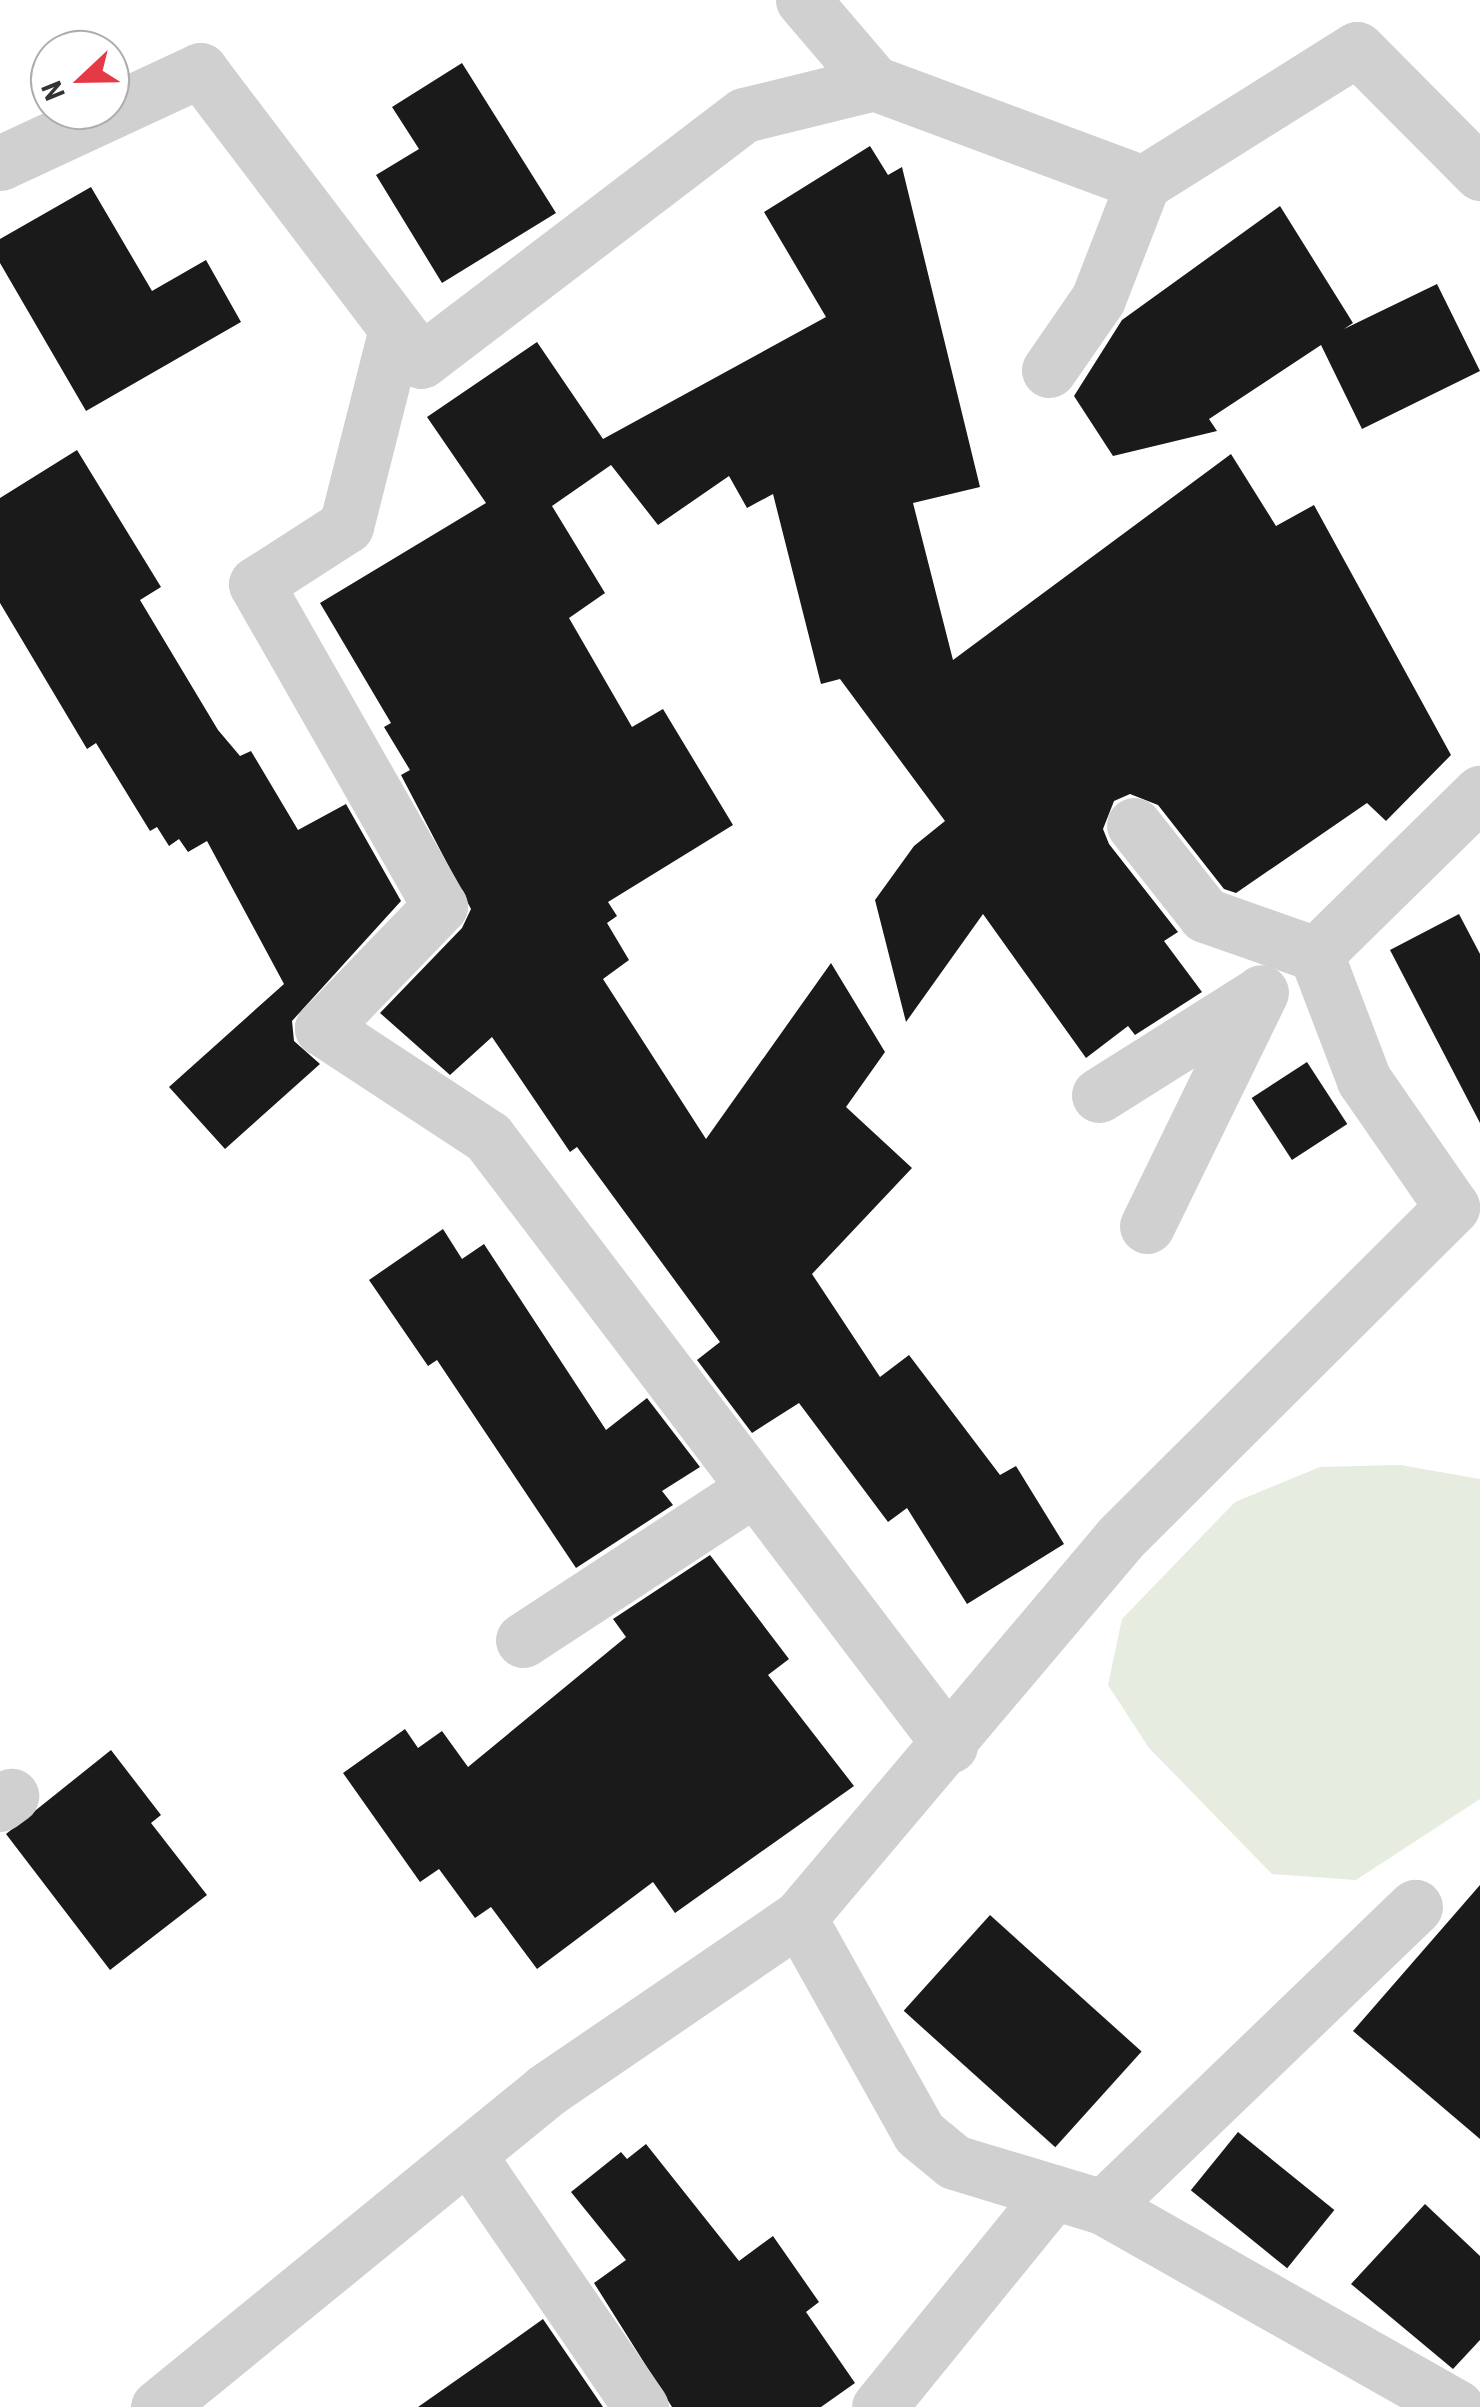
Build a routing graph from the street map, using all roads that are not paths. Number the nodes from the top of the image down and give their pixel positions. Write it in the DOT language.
graph roads {
  1 [pos="803,0"];
  2 [pos="874,83"];
  3 [pos="0,162"];
  4 [pos="1480,173"];
  5 [pos="1143,182"];
  6 [pos="396,329"];
  7 [pos="1049,370"];
  8 [pos="1480,793"];
  9 [pos="1134,824"];
  10 [pos="1316,954"];
  11 [pos="1261,992"];
  12 [pos="1099,1095"];
  13 [pos="1148,1226"];
  14 [pos="755,1488"];
  15 [pos="524,1640"];
  16 [pos="950,1745"];
  17 [pos="1415,1907"];
  18 [pos="799,1918"];
  19 [pos="471,2159"];
  20 [pos="1079,2200"];
  21 [pos="1480,2383"];
  22 [pos="1456,2406"];
  23 [pos="158,2407"];
  24 [pos="641,2407"];
  25 [pos="880,2407"];
  1 -- 2 [label="street"];
  2 -- 5 [label="street"];
  2 -- 6 [label="street"];
  3 -- 6 [label="street"];
  4 -- 5 [label="street"];
  5 -- 7 [label="street"];
  6 -- 14 [label="street"];
  8 -- 10 [label="street"];
  9 -- 10 [label="street"];
  10 -- 11 [label="street"];
  10 -- 16 [label="street"];
  11 -- 12 [label="street"];
  11 -- 13 [label="street"];
  14 -- 15 [label="street"];
  14 -- 16 [label="street"];
  16 -- 18 [label="street"];
  17 -- 20 [label="street"];
  18 -- 19 [label="street"];
  18 -- 20 [label="street"];
  19 -- 23 [label="street"];
  19 -- 24 [label="street"];
  20 -- 22 [label="street"];
  20 -- 25 [label="street"];
  21 -- 22 [label="street"];
}
